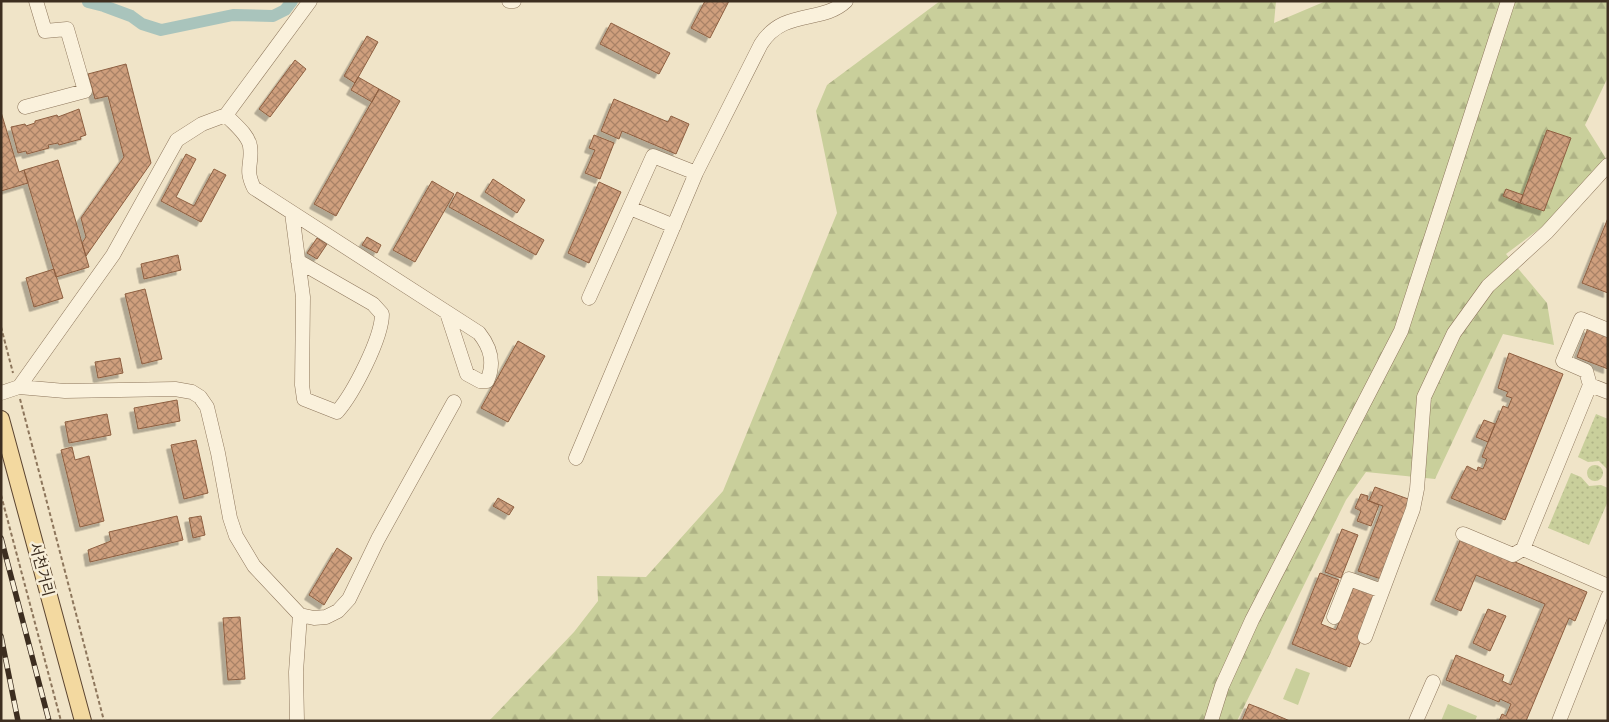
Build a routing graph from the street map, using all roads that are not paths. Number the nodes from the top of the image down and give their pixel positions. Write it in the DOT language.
graph roads {
  1 [pos="36,1"];
  2 [pos="310,1"];
  3 [pos="508,1"];
  4 [pos="514,1"];
  5 [pos="846,1"];
  6 [pos="1508,1"];
  7 [pos="24,107"];
  8 [pos="226,115"];
  9 [pos="1608,165"];
  10 [pos="696,173"];
  11 [pos="630,208"];
  12 [pos="292,213"];
  13 [pos="674,226"];
  14 [pos="298,260"];
  15 [pos="589,298"];
  16 [pos="447,313"];
  17 [pos="1608,330"];
  18 [pos="1590,385"];
  19 [pos="18,387"];
  20 [pos="1608,392"];
  21 [pos="1,393"];
  22 [pos="454,402"];
  23 [pos="1,419"];
  24 [pos="576,458"];
  25 [pos="1463,534"];
  26 [pos="1523,549"];
  27 [pos="1608,586"];
  28 [pos="1382,591"];
  29 [pos="1608,597"];
  30 [pos="300,615"];
  31 [pos="1334,616"];
  32 [pos="1365,637"];
  33 [pos="1433,682"];
  34 [pos="83,721"];
  35 [pos="297,721"];
  36 [pos="1211,721"];
  37 [pos="1416,721"];
  38 [pos="1559,721"];
  1 -- 7 [label="street"];
  2 -- 8 [label="street"];
  3 -- 4 [label="street"];
  5 -- 10 [label="street"];
  6 -- 36 [label="street"];
  8 -- 12 [label="street"];
  8 -- 19 [label="street"];
  9 -- 28 [label="street"];
  10 -- 11 [label="street"];
  10 -- 13 [label="street"];
  11 -- 13 [label="street"];
  11 -- 15 [label="street"];
  12 -- 14 [label="street"];
  12 -- 16 [label="street"];
  13 -- 24 [label="street"];
  14 -- 14 [label="street"];
  16 -- 16 [label="street"];
  17 -- 18 [label="street"];
  18 -- 20 [label="street"];
  18 -- 26 [label="street"];
  19 -- 21 [label="street"];
  19 -- 30 [label="street"];
  22 -- 30 [label="street"];
  23 -- 34 [label="main road, 서천거리"];
  25 -- 26 [label="street"];
  26 -- 27 [label="street"];
  28 -- 31 [label="street"];
  28 -- 32 [label="street"];
  29 -- 38 [label="street"];
  30 -- 35 [label="street"];
  33 -- 37 [label="street"];
}
